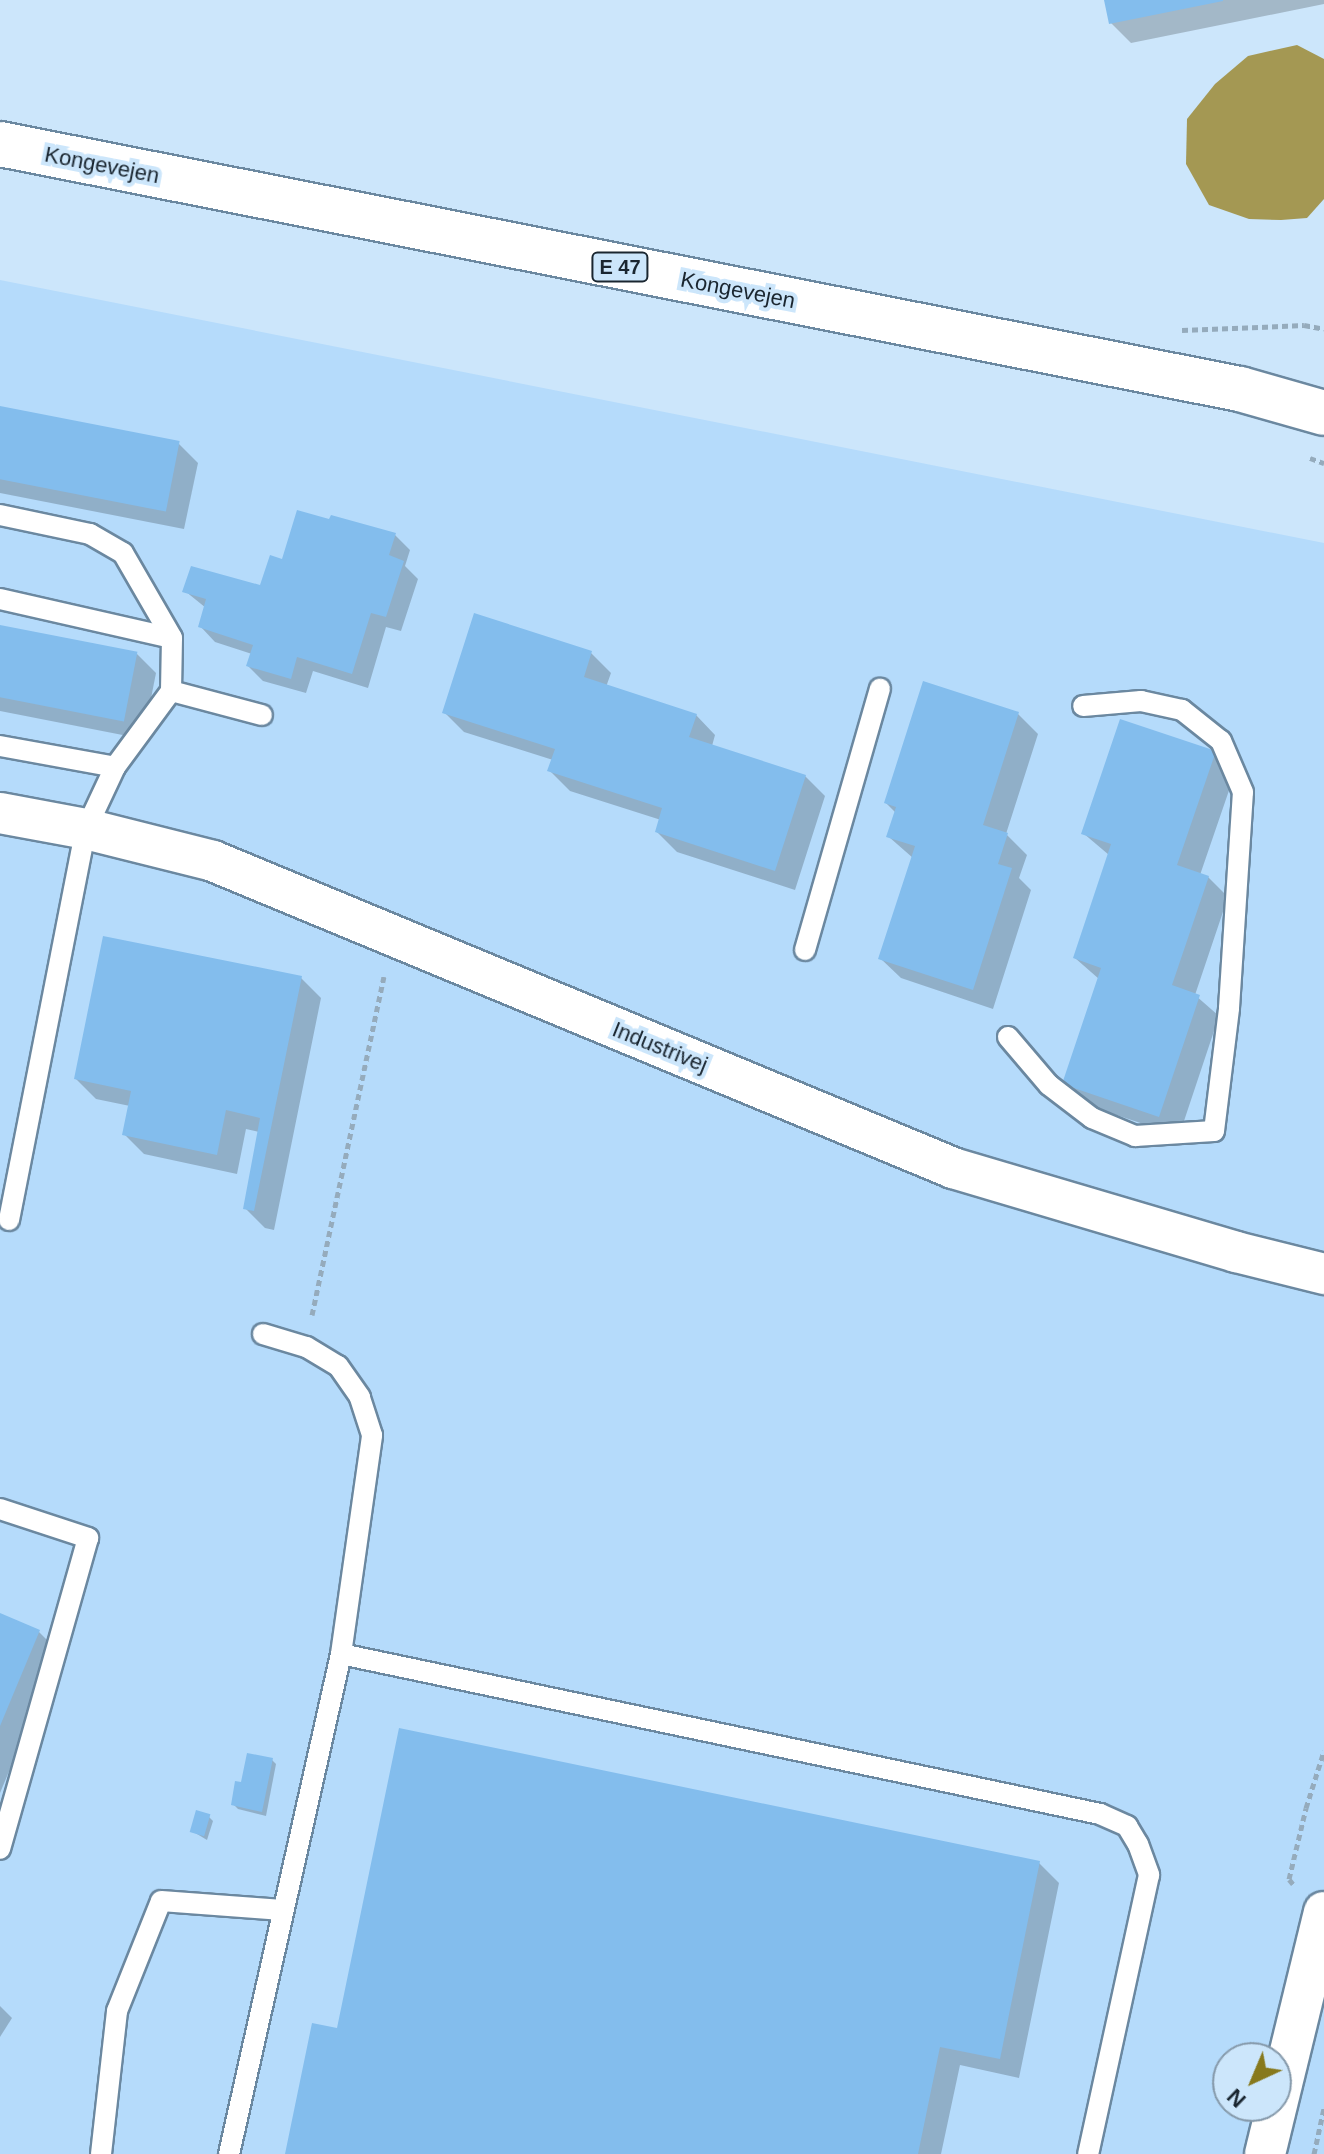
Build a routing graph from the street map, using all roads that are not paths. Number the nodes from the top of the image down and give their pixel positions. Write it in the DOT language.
graph roads {
  1 [pos="0,144"];
  2 [pos="1240,389"];
  3 [pos="1324,398"];
  4 [pos="1324,413"];
  5 [pos="0,515"];
  6 [pos="0,599"];
  7 [pos="172,638"];
  8 [pos="880,689"];
  9 [pos="171,691"];
  10 [pos="1083,706"];
  11 [pos="262,715"];
  12 [pos="0,746"];
  13 [pos="115,767"];
  14 [pos="0,813"];
  15 [pos="86,829"];
  16 [pos="805,950"];
  17 [pos="1008,1037"];
  18 [pos="9,1220"];
  19 [pos="1324,1274"];
  20 [pos="263,1334"];
  21 [pos="0,1509"];
  22 [pos="341,1654"];
  23 [pos="0,1849"];
  24 [pos="283,1910"];
  25 [pos="1323,1921"];
  26 [pos="101,2154"];
  27 [pos="229,2154"];
  28 [pos="1088,2154"];
  29 [pos="1265,2154"];
  1 -- 2 [label="main road, Kongevejen / E 47"];
  2 -- 3 [label="main road, Kongevejen / E 47"];
  2 -- 4 [label="main road, Kongevejen / E 47"];
  5 -- 7 [label="lane"];
  6 -- 7 [label="lane"];
  7 -- 9 [label="lane"];
  8 -- 16 [label="lane"];
  9 -- 11 [label="lane"];
  9 -- 13 [label="lane"];
  10 -- 17 [label="lane"];
  12 -- 13 [label="lane"];
  13 -- 15 [label="lane"];
  14 -- 15 [label="street, Industrivej"];
  15 -- 18 [label="lane"];
  15 -- 19 [label="street, Industrivej"];
  20 -- 22 [label="lane"];
  21 -- 23 [label="lane"];
  22 -- 24 [label="lane"];
  22 -- 28 [label="lane"];
  24 -- 26 [label="lane"];
  24 -- 27 [label="lane"];
  25 -- 29 [label="street"];
}
